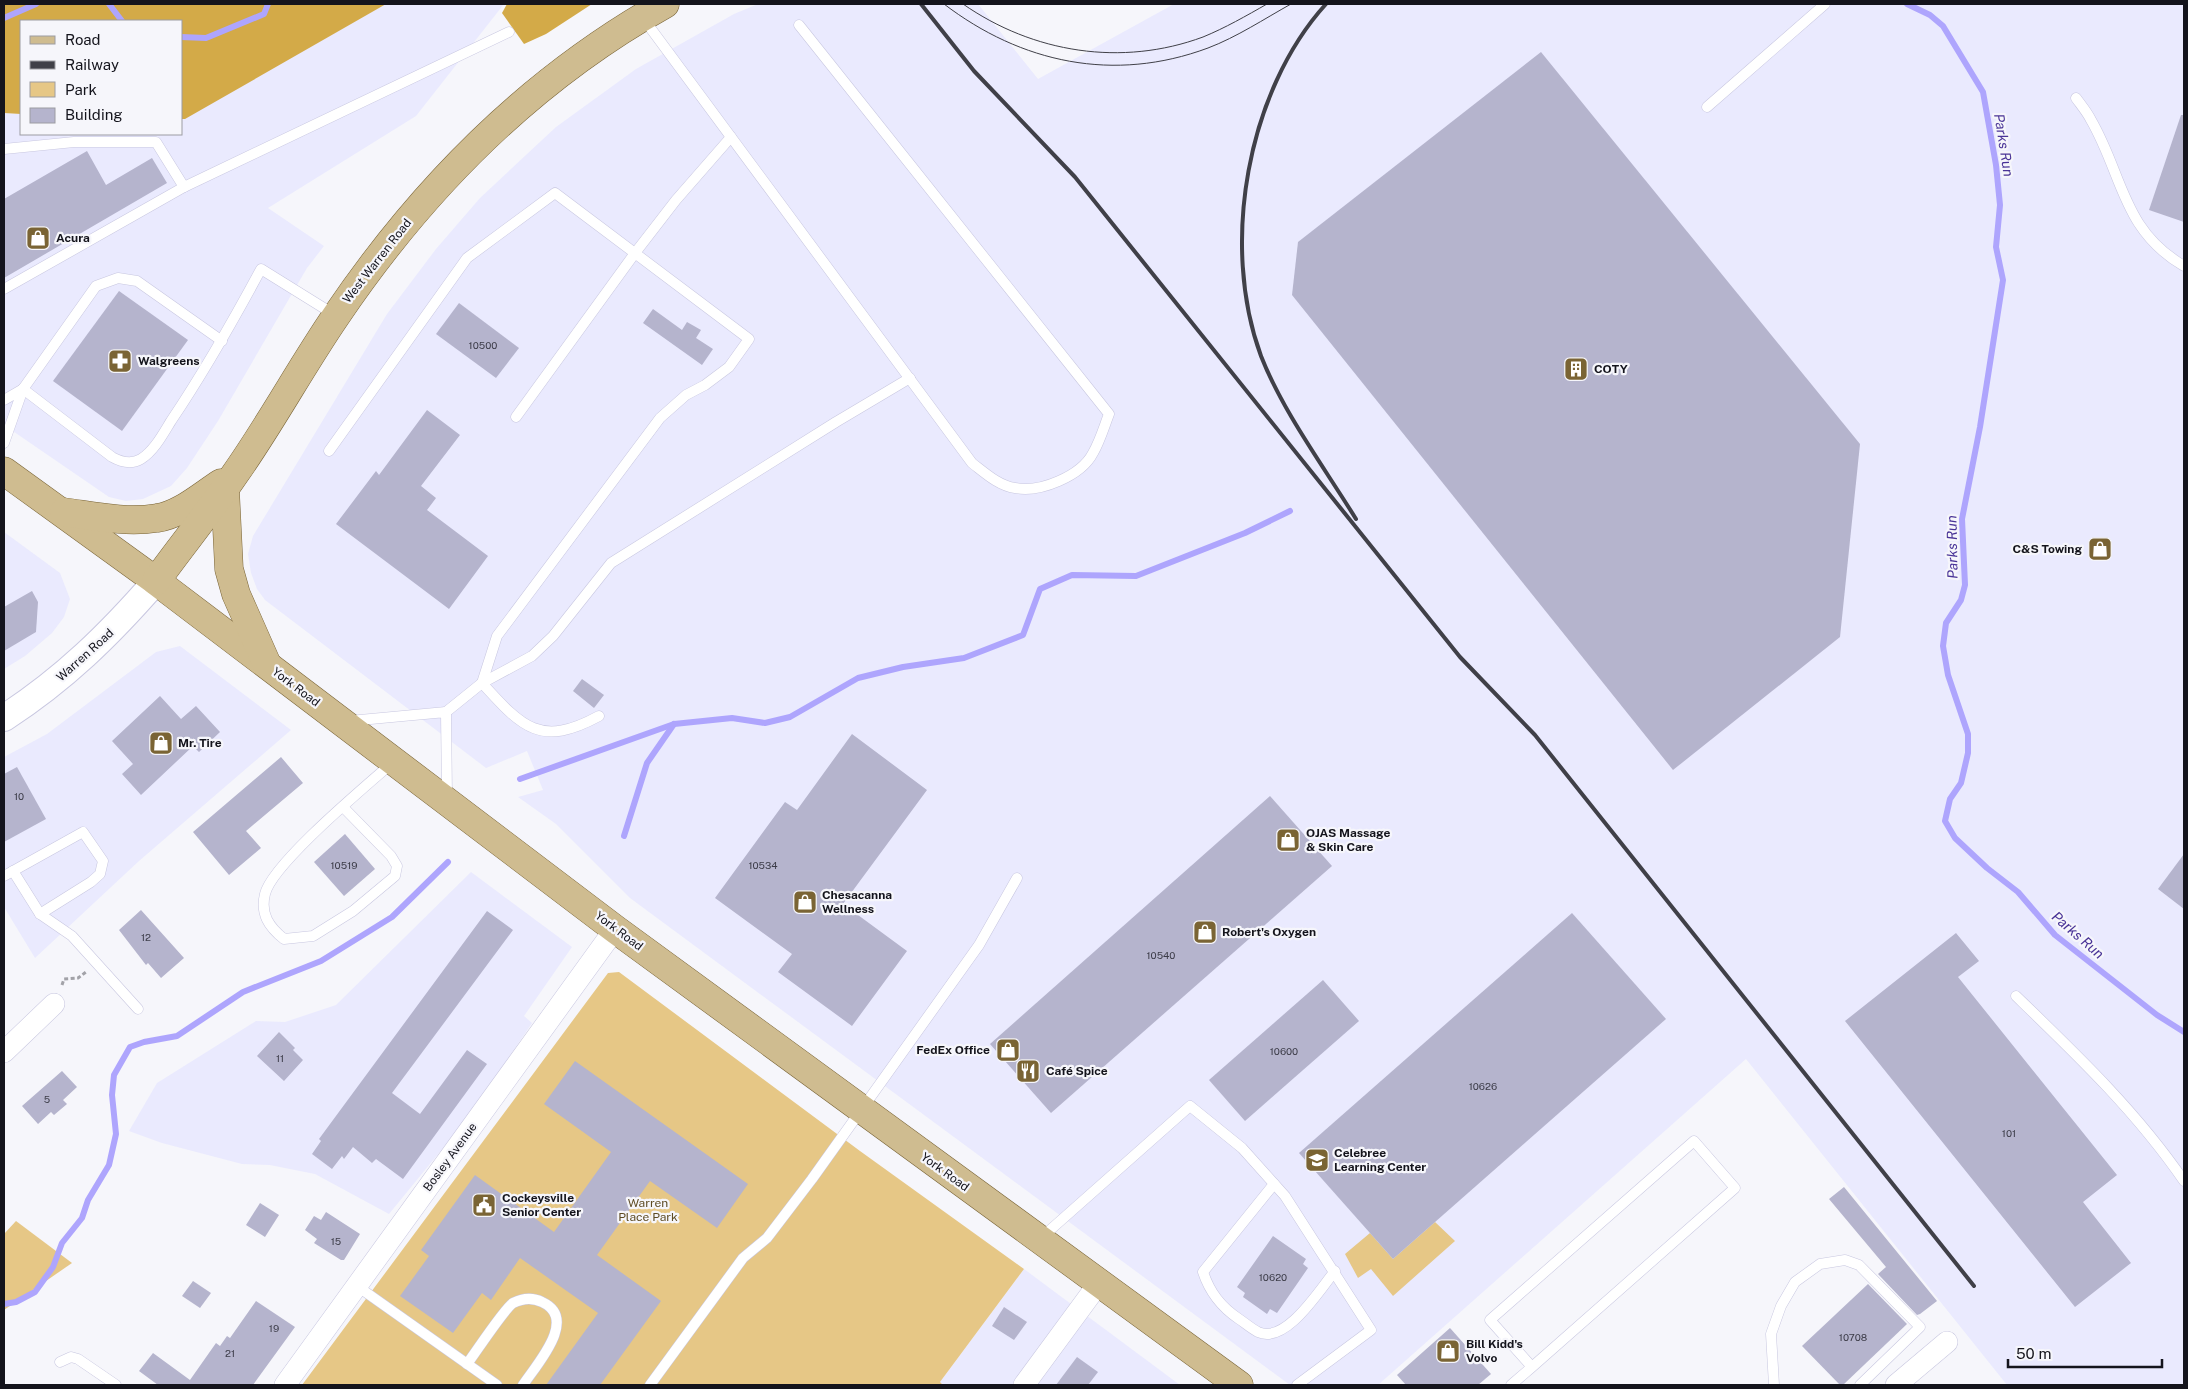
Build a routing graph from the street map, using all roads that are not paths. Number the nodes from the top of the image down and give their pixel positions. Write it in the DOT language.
graph roads {
  1 [pos="665,4"];
  2 [pos="1825,4"];
  3 [pos="642,17"];
  4 [pos="799,24"];
  5 [pos="509,32"];
  6 [pos="2076,98"];
  7 [pos="1707,107"];
  8 [pos="731,137"];
  9 [pos="4,149"];
  10 [pos="184,187"];
  11 [pos="635,253"];
  12 [pos="2184,266"];
  13 [pos="4,289"];
  14 [pos="336,315"];
  15 [pos="222,341"];
  16 [pos="910,378"];
  17 [pos="24,390"];
  18 [pos="4,400"];
  19 [pos="516,417"];
  20 [pos="4,444"];
  21 [pos="328,451"];
  22 [pos="4,471"];
  23 [pos="230,480"];
  24 [pos="60,512"];
  25 [pos="156,581"];
  26 [pos="267,664"];
  27 [pos="482,683"];
  28 [pos="446,712"];
  29 [pos="600,716"];
  30 [pos="4,718"];
  31 [pos="343,722"];
  32 [pos="395,761"];
  33 [pos="447,801"];
  34 [pos="343,807"];
  35 [pos="8,874"];
  36 [pos="1017,878"];
  37 [pos="40,914"];
  38 [pos="615,929"];
  39 [pos="2016,996"];
  40 [pos="54,1004"];
  41 [pos="138,1009"];
  42 [pos="4,1052"];
  43 [pos="861,1111"];
  44 [pos="2184,1181"];
  45 [pos="1274,1184"];
  46 [pos="1039,1240"];
  47 [pos="1335,1272"];
  48 [pos="1099,1282"];
  49 [pos="356,1286"];
  50 [pos="1946,1342"];
  51 [pos="60,1362"];
  52 [pos="467,1364"];
  53 [pos="1532,1367"];
  54 [pos="116,1385"];
  55 [pos="286,1385"];
  56 [pos="497,1385"];
  57 [pos="523,1385"];
  58 [pos="650,1385"];
  59 [pos="1024,1385"];
  60 [pos="1239,1385"];
  61 [pos="1297,1385"];
  62 [pos="1511,1385"];
  63 [pos="1774,1385"];
  64 [pos="1860,1385"];
  65 [pos="1896,1385"];
  1 -- 3 [label="main road, West Warren Road"];
  2 -- 7 [label="lane"];
  3 -- 8 [label="lane"];
  3 -- 14 [label="main road, West Warren Road"];
  4 -- 16 [label="lane"];
  5 -- 10 [label="lane"];
  6 -- 12 [label="lane"];
  8 -- 11 [label="lane"];
  8 -- 16 [label="lane"];
  9 -- 10 [label="lane"];
  10 -- 13 [label="lane"];
  11 -- 19 [label="lane"];
  11 -- 21 [label="lane"];
  11 -- 27 [label="lane"];
  14 -- 15 [label="lane"];
  14 -- 23 [label="main road, West Warren Road"];
  15 -- 17 [label="lane"];
  15 -- 17 [label="lane"];
  16 -- 27 [label="lane"];
  17 -- 18 [label="lane"];
  17 -- 20 [label="lane"];
  22 -- 24 [label="main road, York Road"];
  23 -- 24 [label="main road"];
  23 -- 25 [label="main road, West Warren Road"];
  23 -- 26 [label="main road"];
  24 -- 25 [label="main road, York Road"];
  25 -- 26 [label="main road, York Road"];
  25 -- 30 [label="street, Warren Road"];
  26 -- 31 [label="main road, York Road"];
  27 -- 28 [label="lane"];
  27 -- 29 [label="lane"];
  28 -- 31 [label="lane"];
  28 -- 33 [label="lane"];
  31 -- 32 [label="main road, York Road"];
  32 -- 33 [label="main road, York Road"];
  32 -- 34 [label="lane"];
  33 -- 38 [label="main road, York Road"];
  34 -- 34 [label="lane"];
  35 -- 37 [label="lane"];
  35 -- 37 [label="lane"];
  36 -- 43 [label="lane"];
  37 -- 41 [label="lane"];
  38 -- 43 [label="main road, York Road"];
  38 -- 49 [label="street, Bosley Avenue"];
  39 -- 44 [label="lane"];
  40 -- 42 [label="street"];
  43 -- 46 [label="main road, York Road"];
  43 -- 58 [label="lane"];
  45 -- 46 [label="lane"];
  45 -- 47 [label="lane"];
  45 -- 47 [label="lane"];
  46 -- 48 [label="main road, York Road"];
  47 -- 61 [label="lane"];
  48 -- 59 [label="street"];
  48 -- 60 [label="main road, York Road"];
  49 -- 52 [label="lane"];
  49 -- 55 [label="street, Bosley Avenue"];
  50 -- 65 [label="street"];
  51 -- 54 [label="lane"];
  52 -- 56 [label="lane"];
  52 -- 57 [label="lane"];
  53 -- 53 [label="lane"];
  53 -- 62 [label="lane"];
  63 -- 64 [label="lane"];
}
